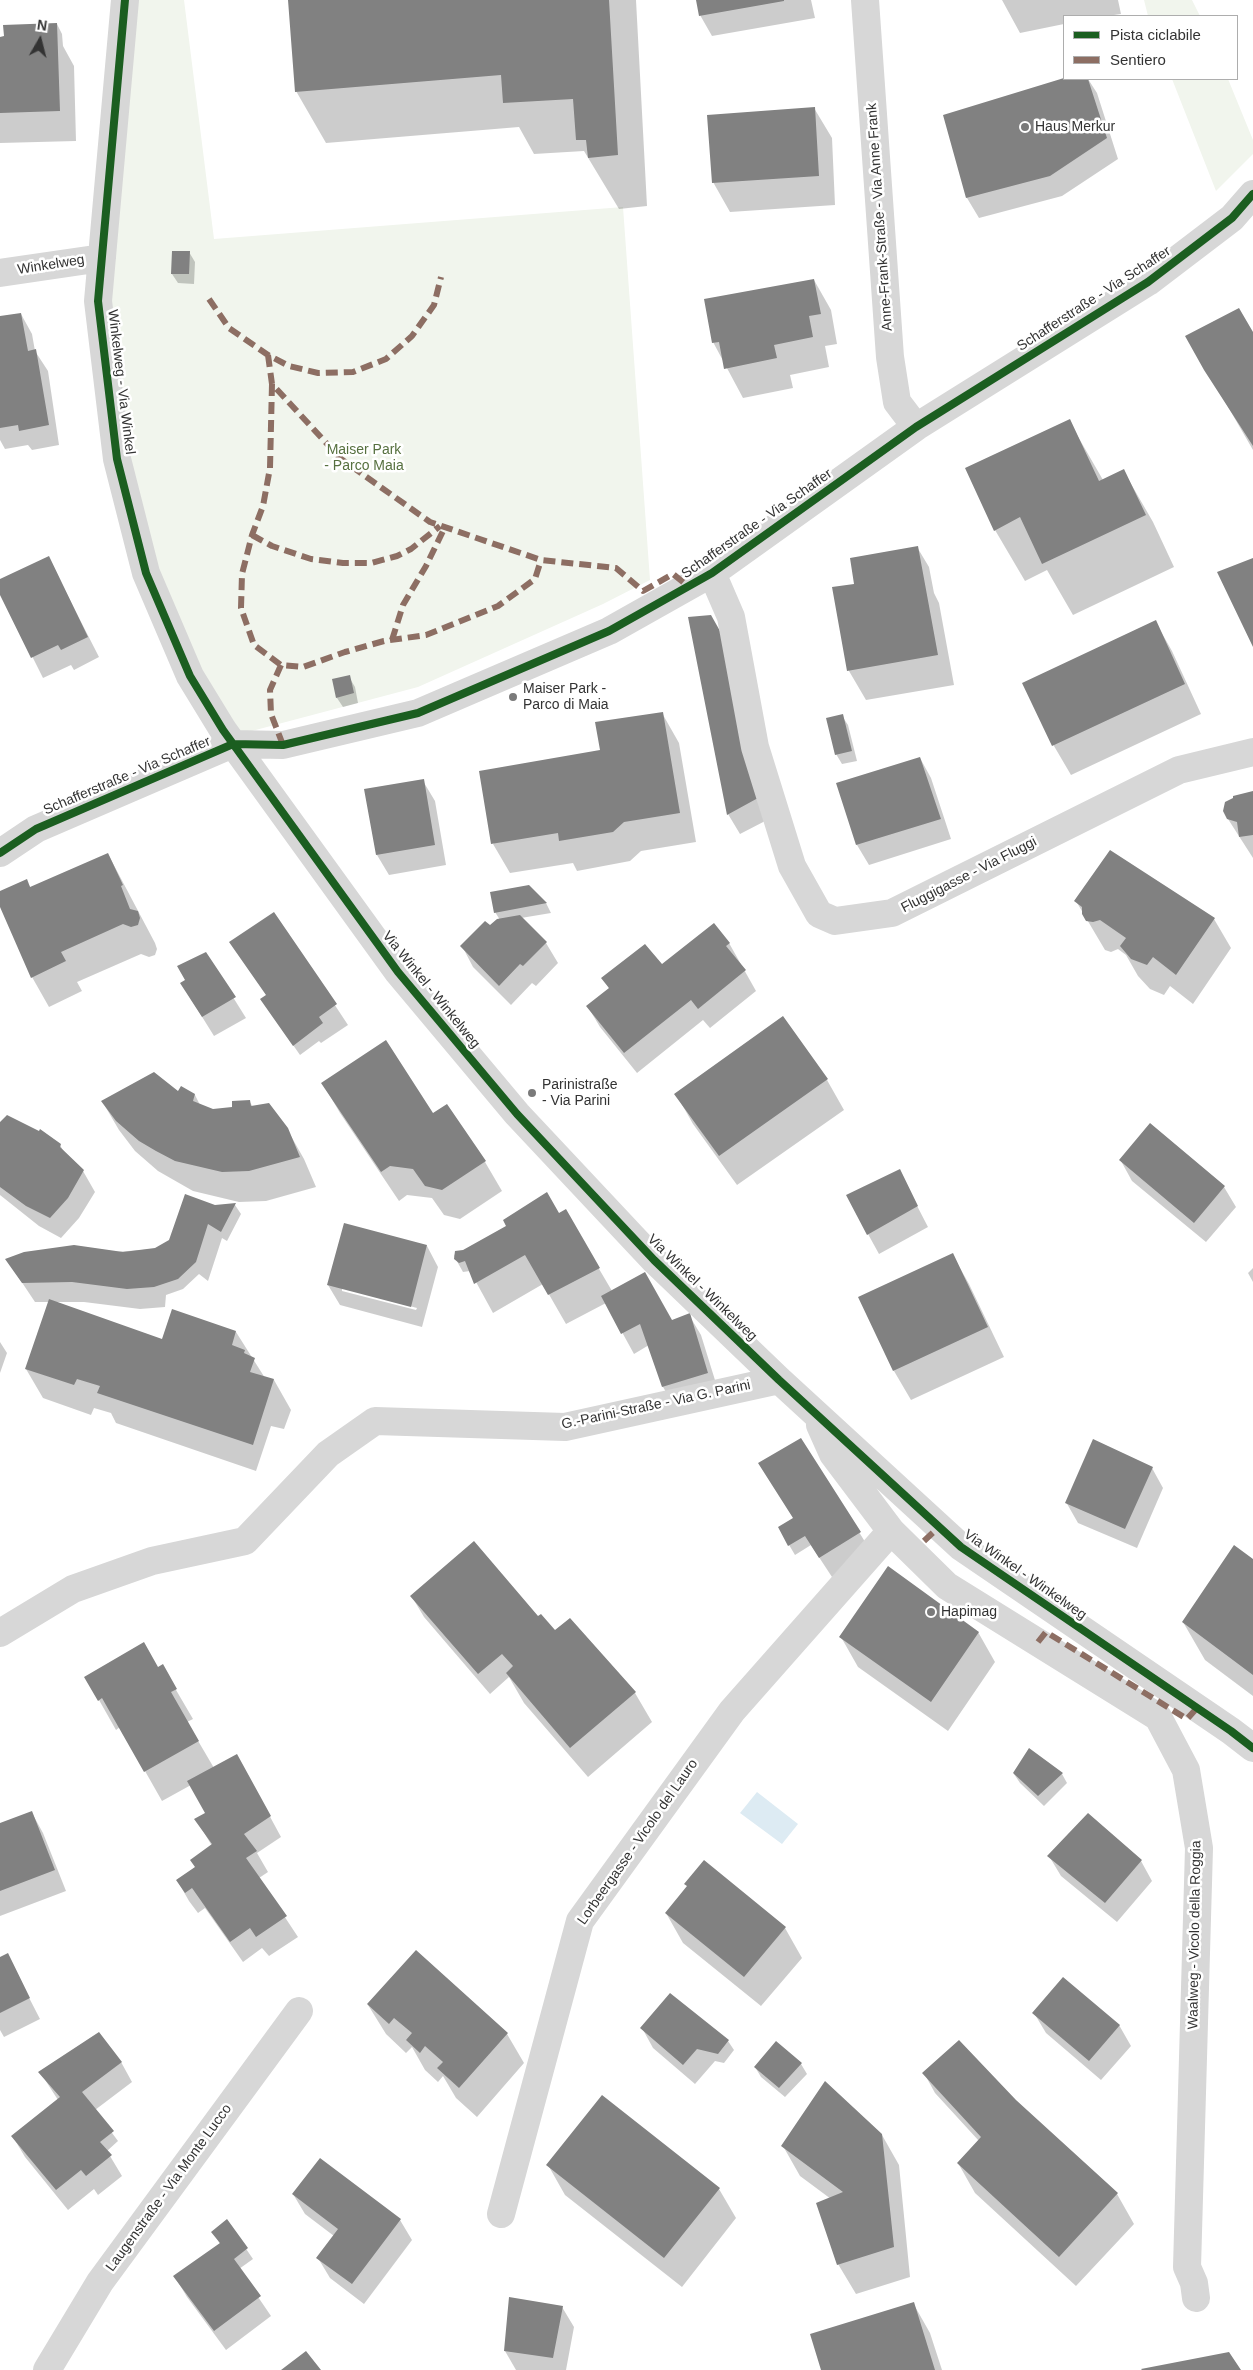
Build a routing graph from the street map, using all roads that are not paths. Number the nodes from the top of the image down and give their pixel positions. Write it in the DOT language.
graph roads {
  1 [pos="124,0"];
  2 [pos="865,0"];
  3 [pos="1253,194"];
  4 [pos="102,258"];
  5 [pos="0,273"];
  6 [pos="916,427"];
  7 [pos="712,573"];
  8 [pos="233,744"];
  9 [pos="1253,752"];
  10 [pos="0,853"];
  11 [pos="779,1380"];
  12 [pos="815,1412"];
  13 [pos="891,1532"];
  14 [pos="0,1633"];
  15 [pos="1253,1748"];
  16 [pos="299,2011"];
  17 [pos="501,2214"];
  18 [pos="1196,2298"];
  19 [pos="47,2370"];
  1 -- 4 [label="street, Winkelweg - Via Winkel"];
  2 -- 6 [label="street, Anne-Frank-Straße - Via Anne Frank"];
  3 -- 6 [label="street, Schafferstraße - Via Schaffer"];
  4 -- 5 [label="street, Winkelweg"];
  4 -- 8 [label="street, Winkelweg - Via Winkel"];
  6 -- 7 [label="street, Schafferstraße - Via Schaffer"];
  7 -- 8 [label="street, Schafferstraße - Via Schaffer"];
  7 -- 9 [label="street, Fluggigasse - Via Fluggi"];
  8 -- 10 [label="street, Schafferstraße - Via Schaffer"];
  8 -- 11 [label="street, Via Winkel - Winkelweg"];
  11 -- 12 [label="street, Via Winkel - Winkelweg"];
  11 -- 14 [label="street, G.-Parini-Straße - Via G. Parini"];
  12 -- 13 [label="street, Waalweg - Vicolo della Roggia"];
  12 -- 15 [label="street, Via Winkel - Winkelweg"];
  13 -- 17 [label="street, Lorbeergasse - Vicolo del Lauro"];
  13 -- 18 [label="street, Waalweg - Vicolo della Roggia"];
  16 -- 19 [label="street, Laugenstraße - Via Monte Lucco"];
}
